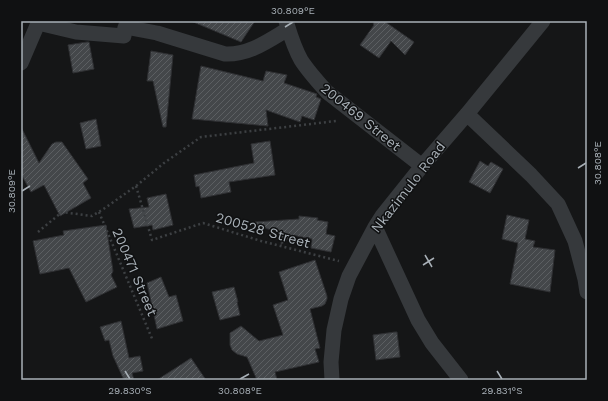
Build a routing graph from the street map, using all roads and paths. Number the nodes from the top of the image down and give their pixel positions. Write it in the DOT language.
graph roads {
  1 [pos="543,21"];
  2 [pos="39,22"];
  3 [pos="287,25"];
  4 [pos="21,63"];
  5 [pos="467,114"];
  6 [pos="361,118"];
  7 [pos="422,166"];
  8 [pos="136,186"];
  9 [pos="99,212"];
  10 [pos="375,227"];
  11 [pos="38,232"];
  12 [pos="355,265"];
  13 [pos="587,292"];
  14 [pos="153,341"];
  15 [pos="332,380"];
  16 [pos="461,380"];
  1 -- 5 [label="street, Nkazimulo Road"];
  2 -- 3 [label="street"];
  2 -- 4 [label="street"];
  3 -- 6 [label="street, 200469 Street"];
  5 -- 7 [label="street, Nkazimulo Road"];
  5 -- 13 [label="street"];
  6 -- 7 [label="street, 200469 Street"];
  6 -- 8 [label="path"];
  7 -- 10 [label="street, Nkazimulo Road"];
  8 -- 9 [label="path"];
  8 -- 12 [label="path, 200528 Street"];
  9 -- 11 [label="path"];
  9 -- 14 [label="path, 200471 Street"];
  10 -- 12 [label="street, Nkazimulo Road"];
  10 -- 16 [label="street"];
  12 -- 15 [label="street, Nkazimulo Road"];
}
